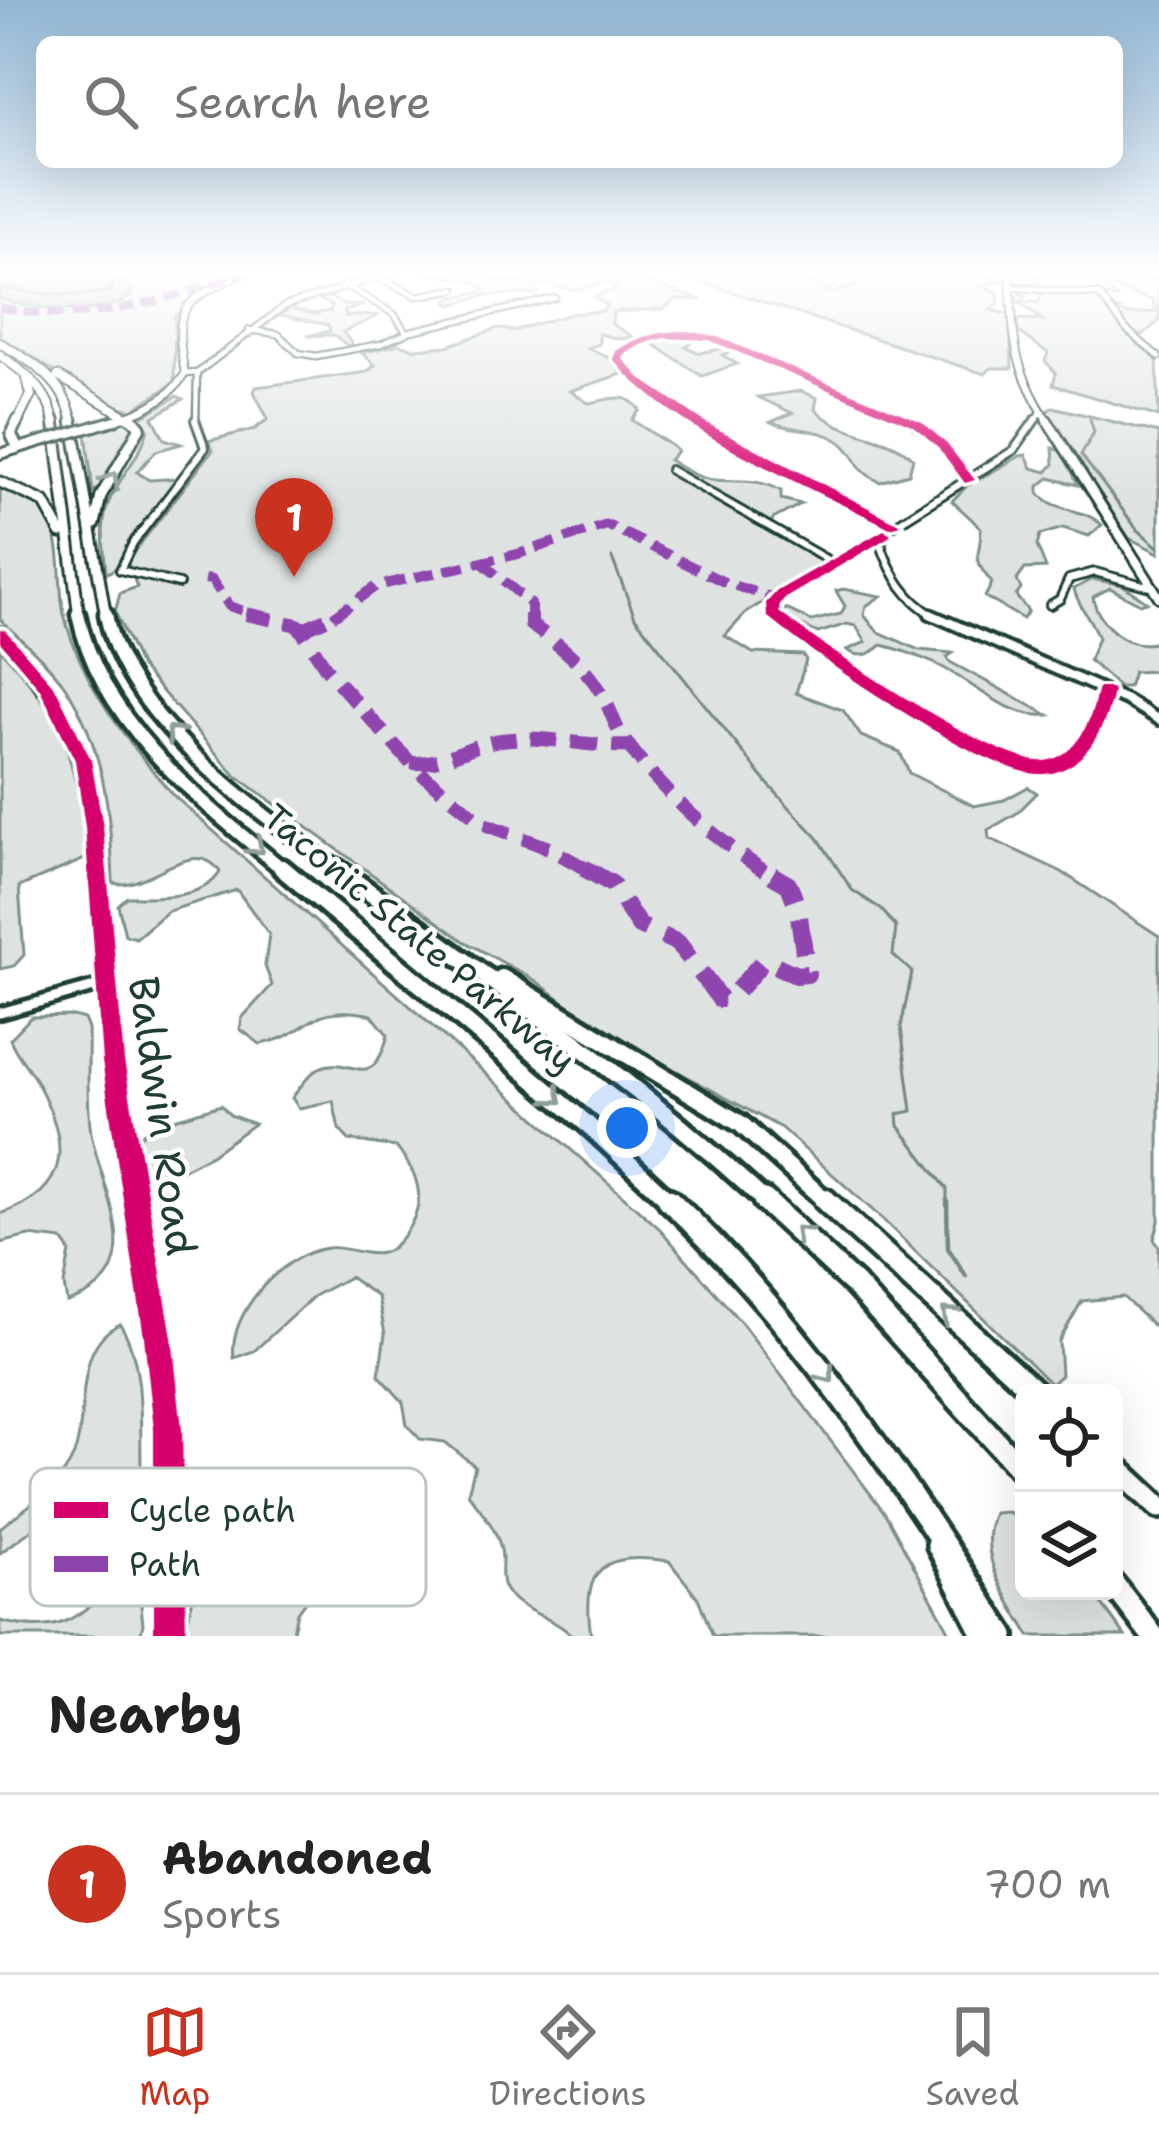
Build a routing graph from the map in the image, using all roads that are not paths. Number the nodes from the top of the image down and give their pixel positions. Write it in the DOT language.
graph roads {
  1 [pos="7,349"];
  2 [pos="180,349"];
  3 [pos="225,349"];
  4 [pos="292,349"];
  5 [pos="349,349"];
  6 [pos="628,349"];
  7 [pos="739,349"];
  8 [pos="1016,349"];
  9 [pos="0,355"];
  10 [pos="18,359"];
  11 [pos="197,373"];
  12 [pos="183,379"];
  13 [pos="195,382"];
  14 [pos="1041,412"];
  15 [pos="129,416"];
  16 [pos="18,448"];
  17 [pos="0,454"];
  18 [pos="670,470"];
  19 [pos="969,480"];
  20 [pos="0,482"];
  21 [pos="896,525"];
  22 [pos="884,534"];
  23 [pos="93,554"];
  24 [pos="70,561"];
  25 [pos="832,562"];
  26 [pos="179,584"];
  27 [pos="1156,592"];
  28 [pos="1050,605"];
  29 [pos="0,633"];
  30 [pos="1105,691"];
  31 [pos="1159,720"];
  32 [pos="441,945"];
  33 [pos="106,983"];
  34 [pos="0,1013"];
  35 [pos="1026,1384"];
  36 [pos="1015,1463"];
  37 [pos="168,1468"];
  38 [pos="1123,1474"];
  39 [pos="905,1482"];
  40 [pos="1159,1507"];
  41 [pos="1123,1597"];
  42 [pos="170,1606"];
  43 [pos="170,1636"];
  44 [pos="985,1636"];
  45 [pos="1004,1636"];
  46 [pos="1153,1636"];
  1 -- 10 [label="highway, Taconic State Parkway"];
  2 -- 12 [label="street"];
  3 -- 11 [label="street"];
  4 -- 5 [label="street"];
  6 -- 21 [label="street"];
  7 -- 19 [label="street"];
  8 -- 14 [label="street"];
  9 -- 10 [label="highway, Taconic State Parkway"];
  10 -- 15 [label="highway"];
  10 -- 16 [label="highway"];
  10 -- 23 [label="highway, Taconic State Parkway"];
  10 -- 24 [label="highway, Taconic State Parkway"];
  11 -- 12 [label="street"];
  11 -- 13 [label="street"];
  12 -- 13 [label="street"];
  12 -- 15 [label="street"];
  13 -- 26 [label="street"];
  14 -- 19 [label="street"];
  14 -- 27 [label="street"];
  15 -- 16 [label="street, bridge"];
  23 -- 15 [label="highway, one-way"];
  16 -- 17 [label="street"];
  18 -- 25 [label="street"];
  19 -- 21 [label="street"];
  20 -- 24 [label="highway"];
  21 -- 22 [label="street"];
  22 -- 25 [label="street"];
  22 -- 30 [label="street"];
  32 -- 23 [label="highway, Taconic State Parkway, one-way"];
  24 -- 39 [label="highway, Taconic State Parkway, one-way"];
  25 -- 30 [label="street"];
  27 -- 28 [label="street"];
  29 -- 33 [label="street, Baldwin Road"];
  30 -- 31 [label="street"];
  35 -- 32 [label="highway, one-way"];
  36 -- 32 [label="highway, Taconic State Parkway, one-way"];
  33 -- 34 [label="street"];
  33 -- 37 [label="street, Baldwin Road"];
  38 -- 40 [label="highway"];
  39 -- 44 [label="highway"];
  39 -- 45 [label="highway, Taconic State Parkway"];
  41 -- 46 [label="highway"];
  42 -- 43 [label="street, Baldwin Road"];
}
